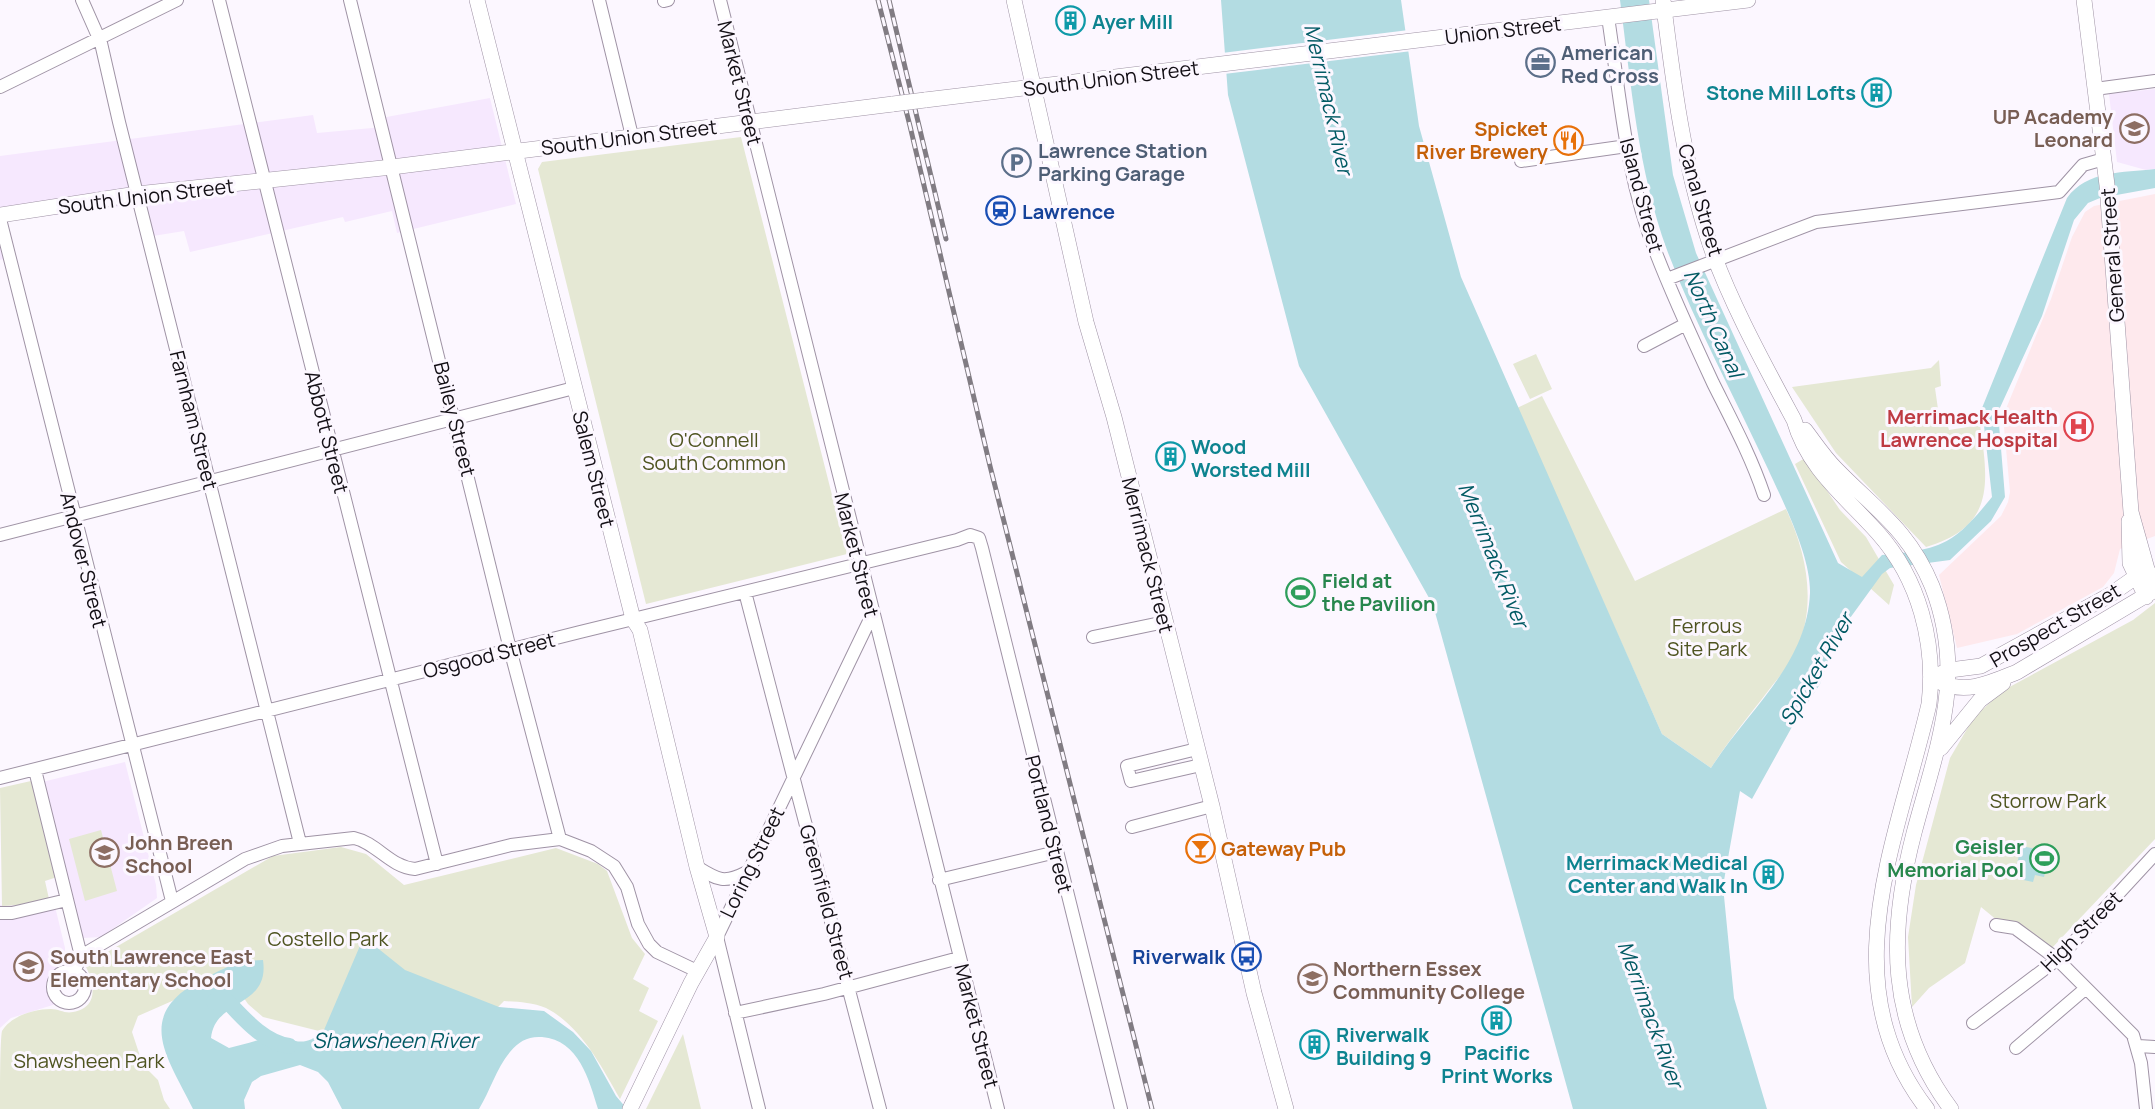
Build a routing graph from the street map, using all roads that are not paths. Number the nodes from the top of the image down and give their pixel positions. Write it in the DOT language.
graph roads {
  1 [pos="82,0"];
  2 [pos="177,0"];
  3 [pos="219,0"];
  4 [pos="350,0"];
  5 [pos="477,0"];
  6 [pos="599,0"];
  7 [pos="720,0"];
  8 [pos="1014,0"];
  9 [pos="1748,0"];
  10 [pos="2084,0"];
  11 [pos="1660,7"];
  12 [pos="1613,16"];
  13 [pos="99,39"];
  14 [pos="1258,59"];
  15 [pos="2155,81"];
  16 [pos="0,87"];
  17 [pos="1033,88"];
  18 [pos="2095,89"];
  19 [pos="749,122"];
  20 [pos="632,136"];
  21 [pos="1627,146"];
  22 [pos="515,152"];
  23 [pos="1521,160"];
  24 [pos="2104,162"];
  25 [pos="392,167"];
  26 [pos="263,182"];
  27 [pos="137,194"];
  28 [pos="0,214"];
  29 [pos="0,219"];
  30 [pos="1710,261"];
  31 [pos="1671,277"];
  32 [pos="1686,324"];
  33 [pos="1644,346"];
  34 [pos="574,388"];
  35 [pos="455,419"];
  36 [pos="1794,420"];
  37 [pos="332,450"];
  38 [pos="210,481"];
  39 [pos="1764,495"];
  40 [pos="2131,512"];
  41 [pos="73,516"];
  42 [pos="0,535"];
  43 [pos="979,538"];
  44 [pos="2155,542"];
  45 [pos="860,564"];
  46 [pos="2145,570"];
  47 [pos="2152,591"];
  48 [pos="745,592"];
  49 [pos="872,615"];
  50 [pos="633,619"];
  51 [pos="1165,622"];
  52 [pos="1093,637"];
  53 [pos="510,650"];
  54 [pos="1950,670"];
  55 [pos="2017,672"];
  56 [pos="1932,678"];
  57 [pos="389,680"];
  58 [pos="1949,686"];
  59 [pos="266,712"];
  60 [pos="131,746"];
  61 [pos="1197,749"];
  62 [pos="1938,753"];
  63 [pos="1201,765"];
  64 [pos="35,770"];
  65 [pos="794,776"];
  66 [pos="0,778"];
  67 [pos="1212,806"];
  68 [pos="1132,826"];
  69 [pos="560,839"];
  70 [pos="300,843"];
  71 [pos="1056,852"];
  72 [pos="2155,854"];
  73 [pos="437,864"];
  74 [pos="697,867"];
  75 [pos="747,872"];
  76 [pos="939,880"];
  77 [pos="67,900"];
  78 [pos="172,901"];
  79 [pos="0,913"];
  80 [pos="1996,925"];
  81 [pos="717,937"];
  82 [pos="81,956"];
  83 [pos="959,958"];
  84 [pos="2057,959"];
  85 [pos="697,971"];
  86 [pos="74,972"];
  87 [pos="849,988"];
  88 [pos="2085,989"];
  89 [pos="735,1013"];
  90 [pos="1973,1023"];
  91 [pos="2138,1046"];
  92 [pos="2155,1047"];
  93 [pos="2016,1048"];
  94 [pos="630,1109"];
  95 [pos="759,1109"];
  96 [pos="880,1109"];
  97 [pos="998,1109"];
  98 [pos="1121,1109"];
  99 [pos="1287,1109"];
  100 [pos="1927,1109"];
  101 [pos="1950,1109"];
  102 [pos="2146,1109"];
  1 -- 13 [label="street, Farnham Street"];
  2 -- 13 [label="street"];
  3 -- 26 [label="street, Abbott Street"];
  4 -- 25 [label="street, Bailey Street"];
  5 -- 22 [label="main road, Salem Street"];
  6 -- 20 [label="street"];
  7 -- 19 [label="street, Market Street"];
  8 -- 17 [label="main road, Merrimack Street"];
  9 -- 11 [label="main road, Union Street"];
  10 -- 18 [label="main road, General Street"];
  11 -- 12 [label="main road, Union Street"];
  11 -- 30 [label="main road, Canal Street"];
  12 -- 14 [label="main road, Union Street"];
  12 -- 21 [label="street, Island Street"];
  13 -- 16 [label="street"];
  13 -- 27 [label="street, Farnham Street"];
  14 -- 17 [label="main road, South Union Street"];
  15 -- 18 [label="street"];
  17 -- 19 [label="main road, South Union Street, bridge"];
  17 -- 51 [label="main road, Merrimack Street"];
  18 -- 24 [label="main road, General Street"];
  19 -- 20 [label="main road, South Union Street"];
  19 -- 45 [label="street, Market Street"];
  20 -- 22 [label="main road, South Union Street"];
  21 -- 23 [label="street"];
  21 -- 31 [label="street, Island Street"];
  22 -- 25 [label="main road, South Union Street"];
  22 -- 34 [label="main road, Salem Street"];
  24 -- 30 [label="street"];
  24 -- 40 [label="main road, General Street"];
  25 -- 26 [label="main road, South Union Street"];
  25 -- 35 [label="street, Bailey Street"];
  26 -- 27 [label="main road, South Union Street"];
  26 -- 37 [label="street, Abbott Street"];
  27 -- 28 [label="main road, South Union Street"];
  27 -- 38 [label="street, Farnham Street"];
  29 -- 41 [label="street, Andover Street"];
  30 -- 31 [label="street"];
  30 -- 36 [label="main road, Canal Street"];
  31 -- 32 [label="street, Island Street"];
  32 -- 33 [label="street"];
  32 -- 39 [label="street, Island Street"];
  34 -- 35 [label="street"];
  34 -- 50 [label="main road, Salem Street"];
  35 -- 37 [label="street"];
  35 -- 53 [label="street, Bailey Street"];
  36 -- 54 [label="main road, Canal Street"];
  36 -- 56 [label="main road, Canal Street"];
  37 -- 38 [label="street"];
  37 -- 57 [label="street, Abbott Street"];
  38 -- 41 [label="street"];
  38 -- 59 [label="street, Farnham Street"];
  40 -- 44 [label="main road"];
  40 -- 46 [label="main road, General Street"];
  41 -- 42 [label="street"];
  41 -- 60 [label="street, Andover Street"];
  43 -- 45 [label="street, Osgood Street"];
  43 -- 71 [label="street, Portland Street"];
  45 -- 48 [label="street, Osgood Street"];
  45 -- 49 [label="street, Market Street"];
  46 -- 47 [label="main road, General Street"];
  46 -- 54 [label="main road, Prospect Street"];
  47 -- 55 [label="main road, Prospect Street"];
  48 -- 50 [label="street, Osgood Street"];
  48 -- 65 [label="street, Greenfield Street"];
  49 -- 65 [label="street, Loring Street"];
  49 -- 76 [label="street, Market Street"];
  50 -- 53 [label="street, Osgood Street"];
  50 -- 74 [label="main road, Salem Street"];
  51 -- 52 [label="street"];
  51 -- 61 [label="main road, Merrimack Street"];
  53 -- 57 [label="street, Osgood Street"];
  53 -- 69 [label="street, Bailey Street"];
  54 -- 56 [label="main road, Prospect Street"];
  54 -- 58 [label="main road, Canal Street"];
  55 -- 58 [label="main road, Prospect Street"];
  55 -- 62 [label="main road, Prospect Street"];
  56 -- 58 [label="main road, Prospect Street"];
  56 -- 100 [label="main road, Canal Street"];
  57 -- 59 [label="street, Osgood Street"];
  57 -- 73 [label="street, Abbott Street"];
  58 -- 62 [label="main road, Canal Street"];
  59 -- 60 [label="street, Osgood Street"];
  59 -- 70 [label="street, Farnham Street"];
  60 -- 64 [label="street, Osgood Street"];
  60 -- 78 [label="street, Andover Street"];
  61 -- 63 [label="main road, Merrimack Street"];
  61 -- 63 [label="street"];
  62 -- 101 [label="main road, Canal Street"];
  63 -- 67 [label="main road, Merrimack Street"];
  64 -- 66 [label="street, Osgood Street"];
  64 -- 77 [label="street"];
  65 -- 75 [label="street, Loring Street"];
  65 -- 87 [label="street, Greenfield Street"];
  67 -- 68 [label="street"];
  67 -- 99 [label="main road, Merrimack Street"];
  69 -- 73 [label="street"];
  69 -- 85 [label="street"];
  70 -- 73 [label="street"];
  70 -- 78 [label="street"];
  71 -- 76 [label="street"];
  71 -- 98 [label="street, Portland Street"];
  72 -- 84 [label="street, High Street"];
  74 -- 75 [label="street"];
  74 -- 81 [label="main road, Salem Street"];
  75 -- 81 [label="street, Loring Street"];
  76 -- 83 [label="street, Market Street"];
  77 -- 79 [label="street"];
  77 -- 82 [label="street"];
  78 -- 82 [label="street"];
  80 -- 84 [label="street"];
  81 -- 85 [label="main road, Loring Street"];
  81 -- 89 [label="street"];
  82 -- 86 [label="street"];
  83 -- 87 [label="street"];
  83 -- 97 [label="street, Market Street"];
  84 -- 88 [label="street"];
  84 -- 90 [label="street, High Street"];
  85 -- 94 [label="main road, Loring Street"];
  87 -- 89 [label="street"];
  87 -- 96 [label="street, Greenfield Street"];
  88 -- 91 [label="street"];
  88 -- 93 [label="street"];
  89 -- 95 [label="street"];
  91 -- 92 [label="street"];
  91 -- 102 [label="street"];
}
